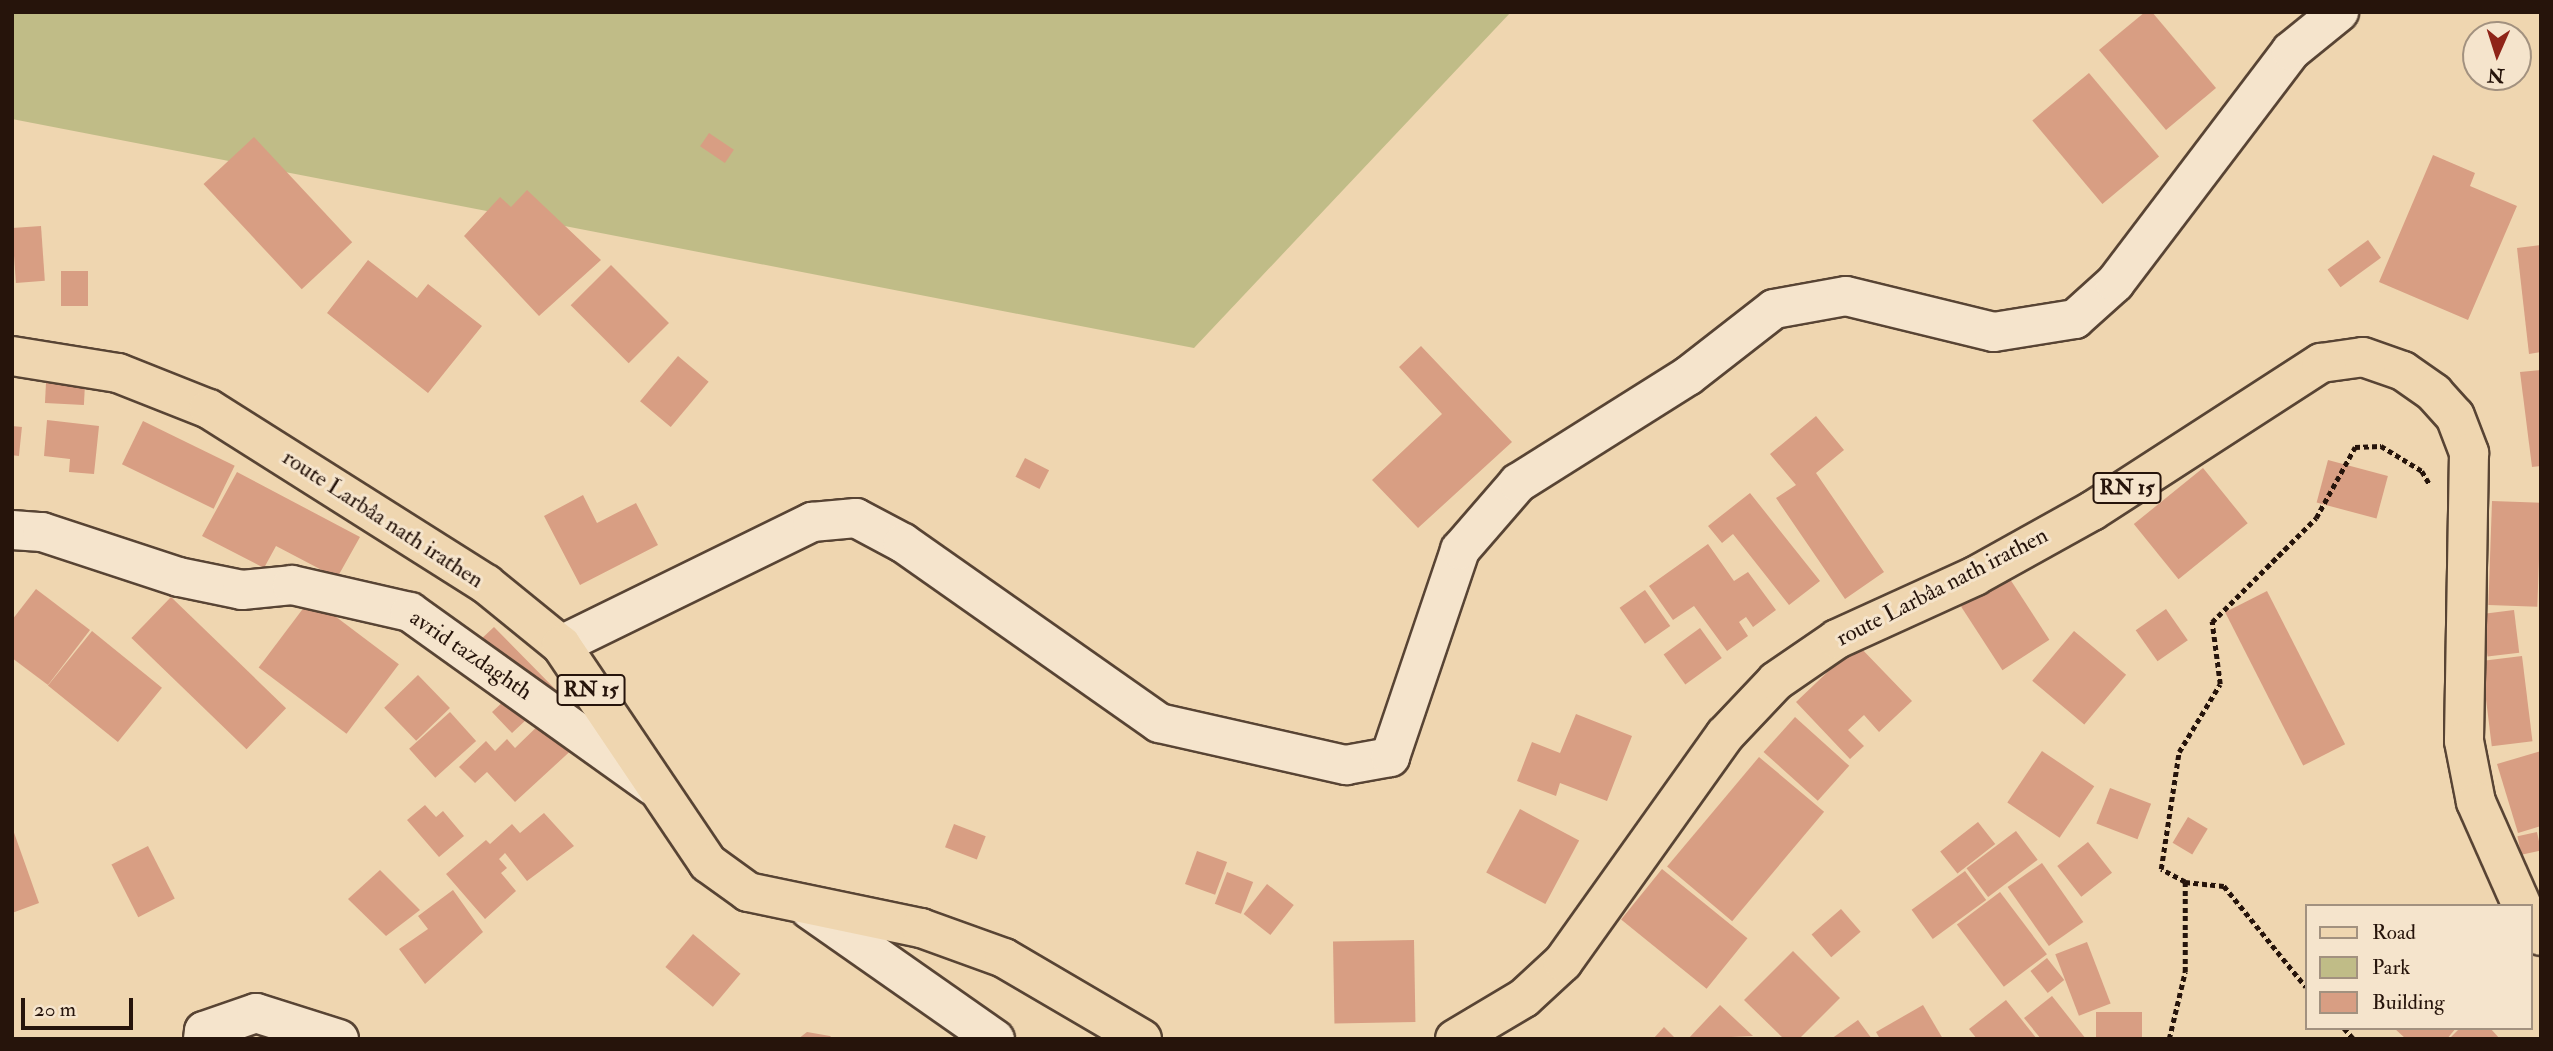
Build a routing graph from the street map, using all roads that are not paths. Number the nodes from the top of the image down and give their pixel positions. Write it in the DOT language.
graph roads {
  1 [pos="2339,12"];
  2 [pos="12,356"];
  3 [pos="12,530"];
  4 [pos="561,645"];
  5 [pos="660,791"];
  6 [pos="2521,904"];
  7 [pos="808,909"];
  8 [pos="203,1039"];
  9 [pos="339,1039"];
  10 [pos="995,1039"];
  11 [pos="1142,1039"];
  12 [pos="1454,1039"];
  1 -- 4 [label="street"];
  2 -- 4 [label="main road, route Larbâa nath irathen / RN 15"];
  3 -- 5 [label="street, avrid tazdaghth"];
  4 -- 5 [label="main road, route Larbâa nath irathen / RN 15"];
  5 -- 7 [label="main road, route Larbâa nath irathen / RN 15"];
  6 -- 12 [label="main road, route Larbâa nath irathen / RN 15"];
  7 -- 10 [label="street"];
  7 -- 11 [label="main road, route Larbâa nath irathen / RN 15"];
  8 -- 9 [label="street"];
}
